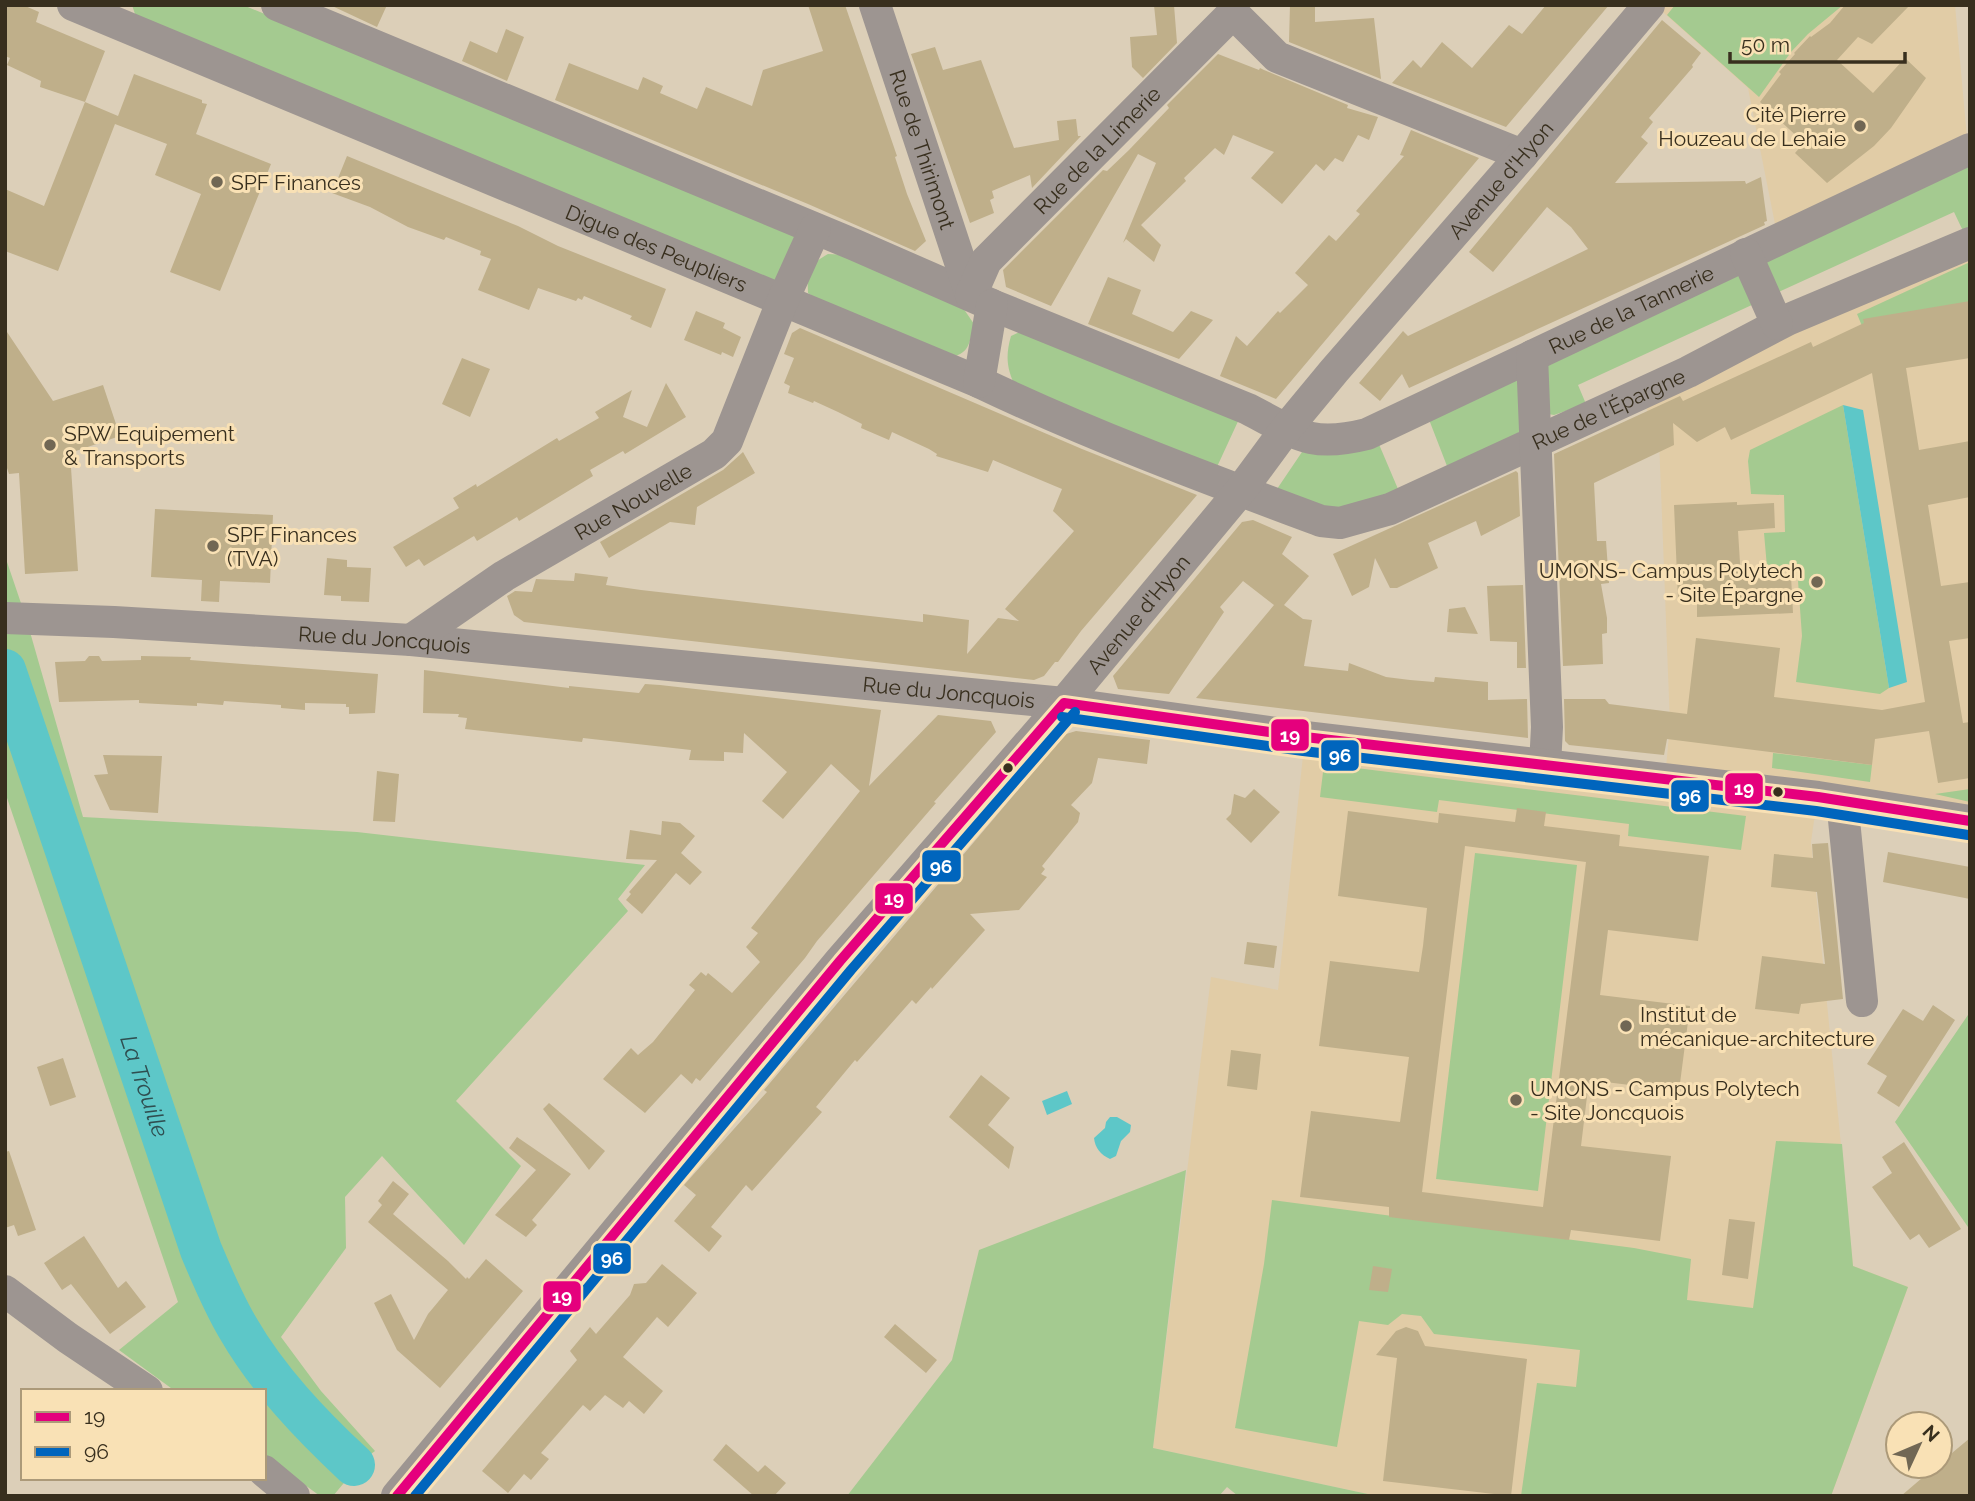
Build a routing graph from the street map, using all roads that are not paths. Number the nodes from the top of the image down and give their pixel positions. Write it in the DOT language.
graph roads {
  1 [pos="277,5"];
  2 [pos="875,5"];
  3 [pos="1649,5"];
  4 [pos="93,9"];
  5 [pos="1236,9"];
  6 [pos="1970,149"];
  7 [pos="1522,156"];
  8 [pos="815,229"];
  9 [pos="1970,243"];
  10 [pos="1746,254"];
  11 [pos="982,300"];
  12 [pos="782,302"];
  13 [pos="1777,324"];
  14 [pos="1532,356"];
  15 [pos="979,382"];
  16 [pos="1286,429"];
  17 [pos="1536,441"];
  18 [pos="1241,491"];
  19 [pos="9,618"];
  20 [pos="411,640"];
  21 [pos="1063,703"];
  22 [pos="1545,766"];
  23 [pos="1848,803"];
  24 [pos="1970,821"];
  25 [pos="1862,1001"];
  26 [pos="5,1291"];
  27 [pos="144,1389"];
  28 [pos="266,1473"];
  29 [pos="404,1488"];
  30 [pos="294,1496"];
  1 -- 8 [label="street"];
  2 -- 11 [label="street, Rue de Thirimont"];
  3 -- 7 [label="street, Avenue d'Hyon"];
  4 -- 12 [label="street, Digue des Peupliers"];
  5 -- 7 [label="street, Rue de la Limerie"];
  5 -- 11 [label="street, Rue de la Limerie"];
  6 -- 10 [label="street, Rue de la Tannerie"];
  7 -- 16 [label="street, Avenue d'Hyon"];
  8 -- 11 [label="street"];
  8 -- 12 [label="street, Rue Nouvelle"];
  9 -- 13 [label="street, Rue de l'Épargne"];
  10 -- 13 [label="street"];
  10 -- 14 [label="street, Rue de la Tannerie"];
  11 -- 15 [label="street"];
  11 -- 16 [label="street"];
  12 -- 15 [label="street, Digue des Peupliers"];
  12 -- 20 [label="street, Rue Nouvelle"];
  13 -- 17 [label="street, Rue de l'Épargne"];
  14 -- 16 [label="street, Rue de la Tannerie"];
  14 -- 17 [label="street"];
  15 -- 18 [label="street, Digue des Peupliers"];
  16 -- 18 [label="street, Avenue d'Hyon"];
  17 -- 18 [label="street, Rue de l'Épargne"];
  17 -- 22 [label="street"];
  18 -- 21 [label="street, Avenue d'Hyon"];
  19 -- 20 [label="street, Rue du Joncquois"];
  20 -- 21 [label="street, Rue du Joncquois"];
  21 -- 22 [label="street, Rue du Joncquois"];
  21 -- 29 [label="street, Avenue d'Hyon"];
  22 -- 23 [label="street, Rue du Joncquois"];
  23 -- 24 [label="street, Rue du Joncquois"];
  23 -- 25 [label="street"];
  26 -- 27 [label="street"];
  28 -- 30 [label="street"];
}
